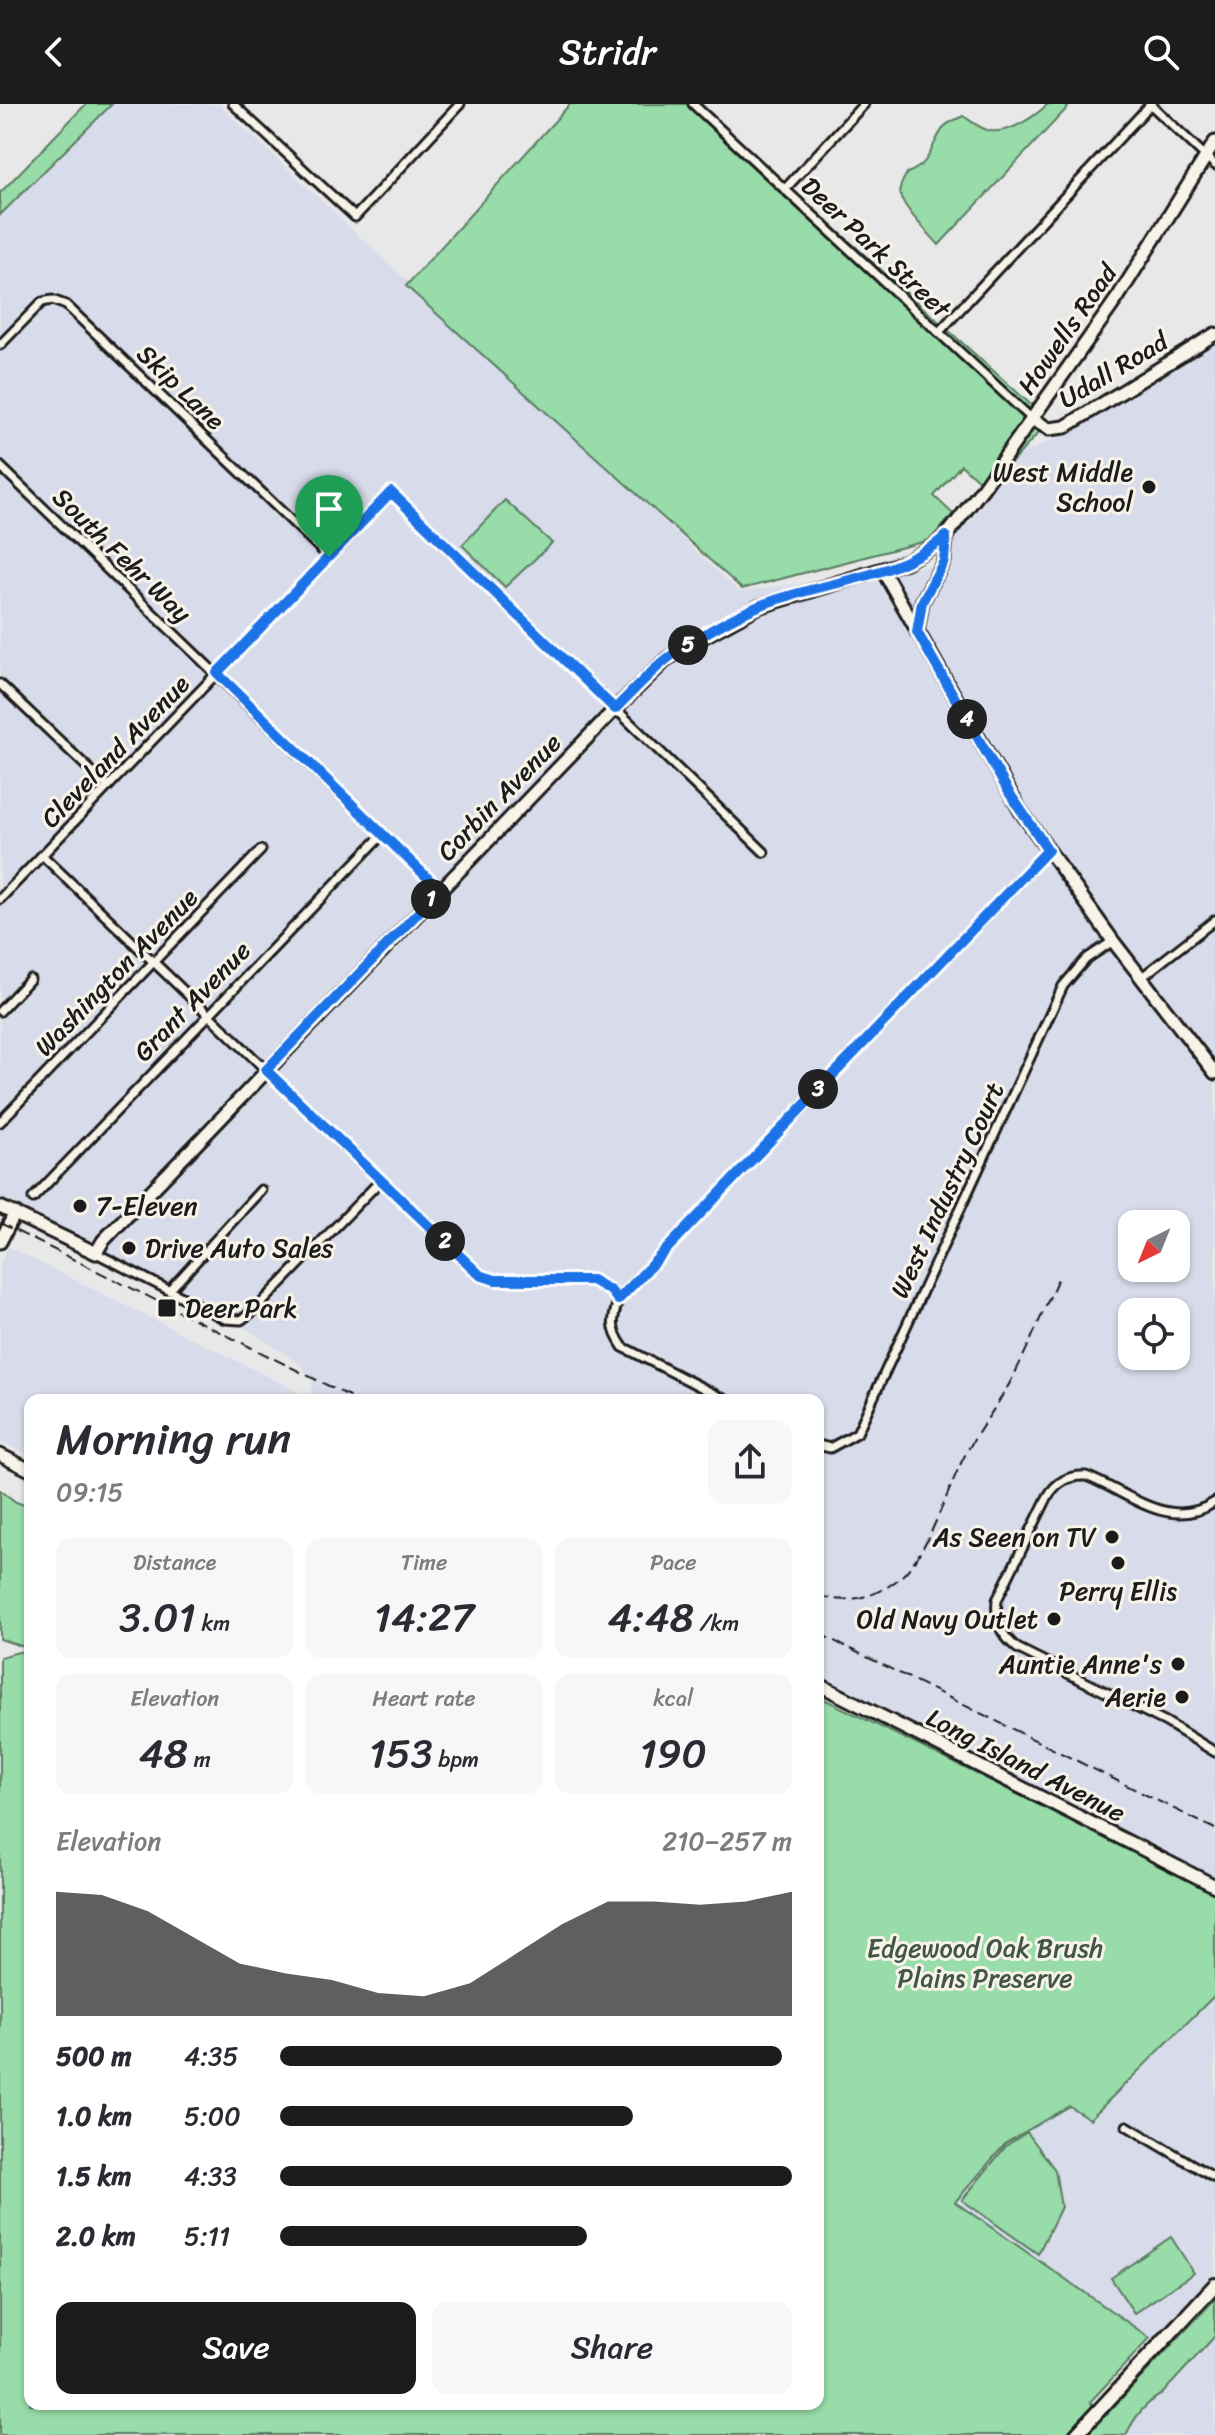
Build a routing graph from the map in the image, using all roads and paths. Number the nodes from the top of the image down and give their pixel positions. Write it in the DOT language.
graph roads {
  1 [pos="233,104"];
  2 [pos="460,104"];
  3 [pos="693,104"];
  4 [pos="864,104"];
  5 [pos="1151,104"];
  6 [pos="1215,142"];
  7 [pos="1210,161"];
  8 [pos="785,189"];
  9 [pos="939,332"];
  10 [pos="1215,334"];
  11 [pos="0,345"];
  12 [pos="1032,419"];
  13 [pos="0,466"];
  14 [pos="946,536"];
  15 [pos="329,557"];
  16 [pos="883,571"];
  17 [pos="917,632"];
  18 [pos="217,673"];
  19 [pos="0,684"];
  20 [pos="615,709"];
  21 [pos="108,787"];
  22 [pos="383,834"];
  23 [pos="261,850"];
  24 [pos="1048,850"];
  25 [pos="764,852"];
  26 [pos="42,855"];
  27 [pos="440,890"];
  28 [pos="0,899"];
  29 [pos="1215,920"];
  30 [pos="1113,941"];
  31 [pos="153,962"];
  32 [pos="1142,977"];
  33 [pos="30,979"];
  34 [pos="0,1011"];
  35 [pos="208,1015"];
  36 [pos="266,1070"];
  37 [pos="1215,1073"];
  38 [pos="0,1122"];
  39 [pos="381,1180"];
  40 [pos="261,1190"];
  41 [pos="33,1198"];
  42 [pos="1,1209"];
  43 [pos="15,1213"];
  44 [pos="0,1242"];
  45 [pos="96,1253"];
  46 [pos="169,1291"];
  47 [pos="618,1300"];
  48 [pos="714,1394"];
  49 [pos="824,1446"];
  50 [pos="0,1455"];
  51 [pos="24,1467"];
  52 [pos="1215,1502"];
  53 [pos="824,1687"];
  54 [pos="1215,1752"];
  55 [pos="1215,1886"];
  56 [pos="1127,2126"];
  57 [pos="1215,2178"];
  58 [pos="1215,2285"];
  59 [pos="1076,2435"];
  1 -- 2 [label="street"];
  3 -- 8 [label="street, Deer Park Street"];
  4 -- 8 [label="street"];
  5 -- 7 [label="street"];
  5 -- 9 [label="street"];
  6 -- 7 [label="street, Howells Road"];
  7 -- 12 [label="street, Howells Road"];
  8 -- 9 [label="street, Deer Park Street"];
  9 -- 12 [label="street, Deer Park Street"];
  10 -- 12 [label="street, Udall Road"];
  11 -- 15 [label="street, Skip Lane"];
  12 -- 14 [label="street, Howells Road"];
  13 -- 18 [label="street, South Fehr Way"];
  14 -- 16 [label="street, Corbin Avenue"];
  14 -- 17 [label="street"];
  15 -- 18 [label="street, Cleveland Avenue"];
  15 -- 20 [label="street, Cleveland Avenue"];
  16 -- 17 [label="street"];
  16 -- 20 [label="street, Corbin Avenue"];
  17 -- 24 [label="street"];
  18 -- 21 [label="street, Cleveland Avenue"];
  18 -- 22 [label="street, South Fehr Way"];
  19 -- 21 [label="street"];
  20 -- 25 [label="street"];
  20 -- 27 [label="street, Corbin Avenue"];
  21 -- 26 [label="street, Cleveland Avenue"];
  22 -- 27 [label="street, South Fehr Way"];
  22 -- 35 [label="street, Grant Avenue"];
  23 -- 31 [label="street, Washington Avenue"];
  24 -- 30 [label="street"];
  24 -- 47 [label="street"];
  26 -- 28 [label="street, Cleveland Avenue"];
  26 -- 31 [label="street"];
  27 -- 36 [label="street, Corbin Avenue"];
  29 -- 32 [label="street"];
  30 -- 32 [label="street"];
  30 -- 49 [label="street, West Industry Court"];
  31 -- 35 [label="street"];
  31 -- 38 [label="street, Washington Avenue"];
  32 -- 37 [label="street"];
  33 -- 34 [label="street"];
  35 -- 36 [label="street"];
  35 -- 41 [label="street, Grant Avenue"];
  36 -- 39 [label="street"];
  36 -- 45 [label="street, Corbin Avenue"];
  39 -- 46 [label="street"];
  39 -- 47 [label="street"];
  40 -- 46 [label="street"];
  42 -- 43 [label="street"];
  43 -- 44 [label="street"];
  43 -- 45 [label="street"];
  45 -- 46 [label="street"];
  47 -- 48 [label="street"];
  50 -- 51 [label="street"];
  52 -- 54 [label="street"];
  53 -- 55 [label="street, Long Island Avenue"];
  56 -- 57 [label="street"];
  58 -- 59 [label="main road"];
}
